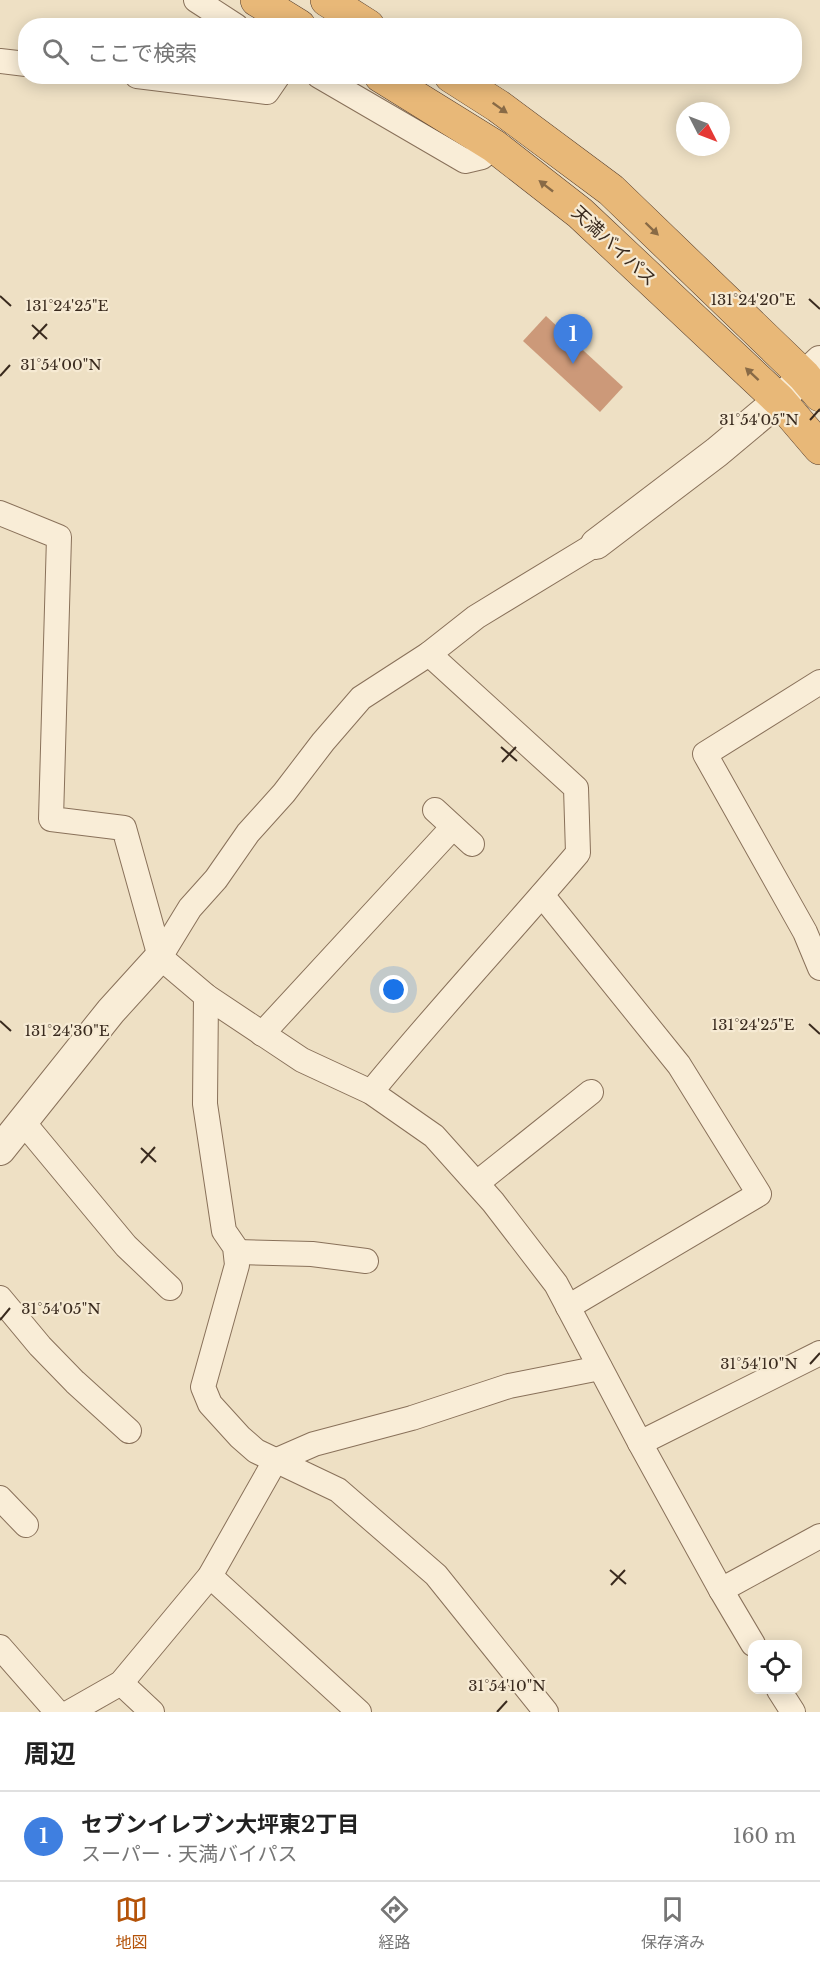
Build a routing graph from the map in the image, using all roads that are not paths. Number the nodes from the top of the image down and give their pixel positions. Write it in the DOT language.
graph roads {
  1 [pos="195,0"];
  2 [pos="257,0"];
  3 [pos="327,0"];
  4 [pos="223,18"];
  5 [pos="285,18"];
  6 [pos="355,18"];
  7 [pos="0,61"];
  8 [pos="18,63"];
  9 [pos="202,84"];
  10 [pos="272,84"];
  11 [pos="333,84"];
  12 [pos="394,84"];
  13 [pos="464,84"];
  14 [pos="494,146"];
  15 [pos="815,377"];
  16 [pos="779,400"];
  17 [pos="820,448"];
  18 [pos="0,513"];
  19 [pos="597,544"];
  20 [pos="429,654"];
  21 [pos="820,682"];
  22 [pos="435,810"];
  23 [pos="453,827"];
  24 [pos="472,844"];
  25 [pos="542,895"];
  26 [pos="160,957"];
  27 [pos="820,968"];
  28 [pos="206,996"];
  29 [pos="262,1034"];
  30 [pos="371,1092"];
  31 [pos="591,1092"];
  32 [pos="23,1122"];
  33 [pos="0,1150"];
  34 [pos="477,1183"];
  35 [pos="236,1252"];
  36 [pos="366,1262"];
  37 [pos="170,1288"];
  38 [pos="0,1298"];
  39 [pos="568,1307"];
  40 [pos="820,1353"];
  41 [pos="600,1368"];
  42 [pos="129,1431"];
  43 [pos="640,1443"];
  44 [pos="275,1461"];
  45 [pos="0,1498"];
  46 [pos="26,1525"];
  47 [pos="820,1536"];
  48 [pos="210,1576"];
  49 [pos="721,1590"];
  50 [pos="751,1640"];
  51 [pos="0,1647"];
  52 [pos="120,1683"];
  53 [pos="782,1694"];
  54 [pos="57,1712"];
  55 [pos="70,1712"];
  56 [pos="152,1712"];
  57 [pos="359,1712"];
  58 [pos="546,1712"];
  59 [pos="793,1712"];
  1 -- 4 [label="street"];
  2 -- 5 [label="highway"];
  3 -- 6 [label="highway"];
  7 -- 8 [label="street"];
  9 -- 10 [label="street"];
  11 -- 14 [label="street"];
  12 -- 14 [label="highway, 天満バイパス"];
  13 -- 15 [label="highway, 天満バイパス, one-way"];
  16 -- 14 [label="highway, 天満バイパス, one-way"];
  15 -- 16 [label="street"];
  16 -- 17 [label="highway, 天満バイパス"];
  16 -- 19 [label="street"];
  18 -- 26 [label="street"];
  19 -- 20 [label="street"];
  20 -- 25 [label="street"];
  20 -- 26 [label="street"];
  21 -- 27 [label="street"];
  22 -- 23 [label="street"];
  23 -- 24 [label="street"];
  23 -- 29 [label="street"];
  25 -- 30 [label="street"];
  25 -- 39 [label="street"];
  26 -- 28 [label="street"];
  26 -- 32 [label="street"];
  28 -- 29 [label="street"];
  28 -- 35 [label="street"];
  29 -- 30 [label="street"];
  30 -- 34 [label="street"];
  31 -- 34 [label="street"];
  32 -- 33 [label="street"];
  32 -- 37 [label="street"];
  34 -- 39 [label="street"];
  35 -- 36 [label="street"];
  35 -- 44 [label="street"];
  38 -- 42 [label="street"];
  39 -- 41 [label="street"];
  40 -- 43 [label="street"];
  41 -- 43 [label="street"];
  41 -- 44 [label="street"];
  43 -- 49 [label="street"];
  44 -- 48 [label="street"];
  44 -- 58 [label="street"];
  45 -- 46 [label="street"];
  47 -- 49 [label="street"];
  48 -- 52 [label="street"];
  48 -- 57 [label="street"];
  49 -- 50 [label="street"];
  51 -- 54 [label="street"];
  52 -- 55 [label="street"];
  52 -- 56 [label="street"];
  53 -- 59 [label="street"];
}
